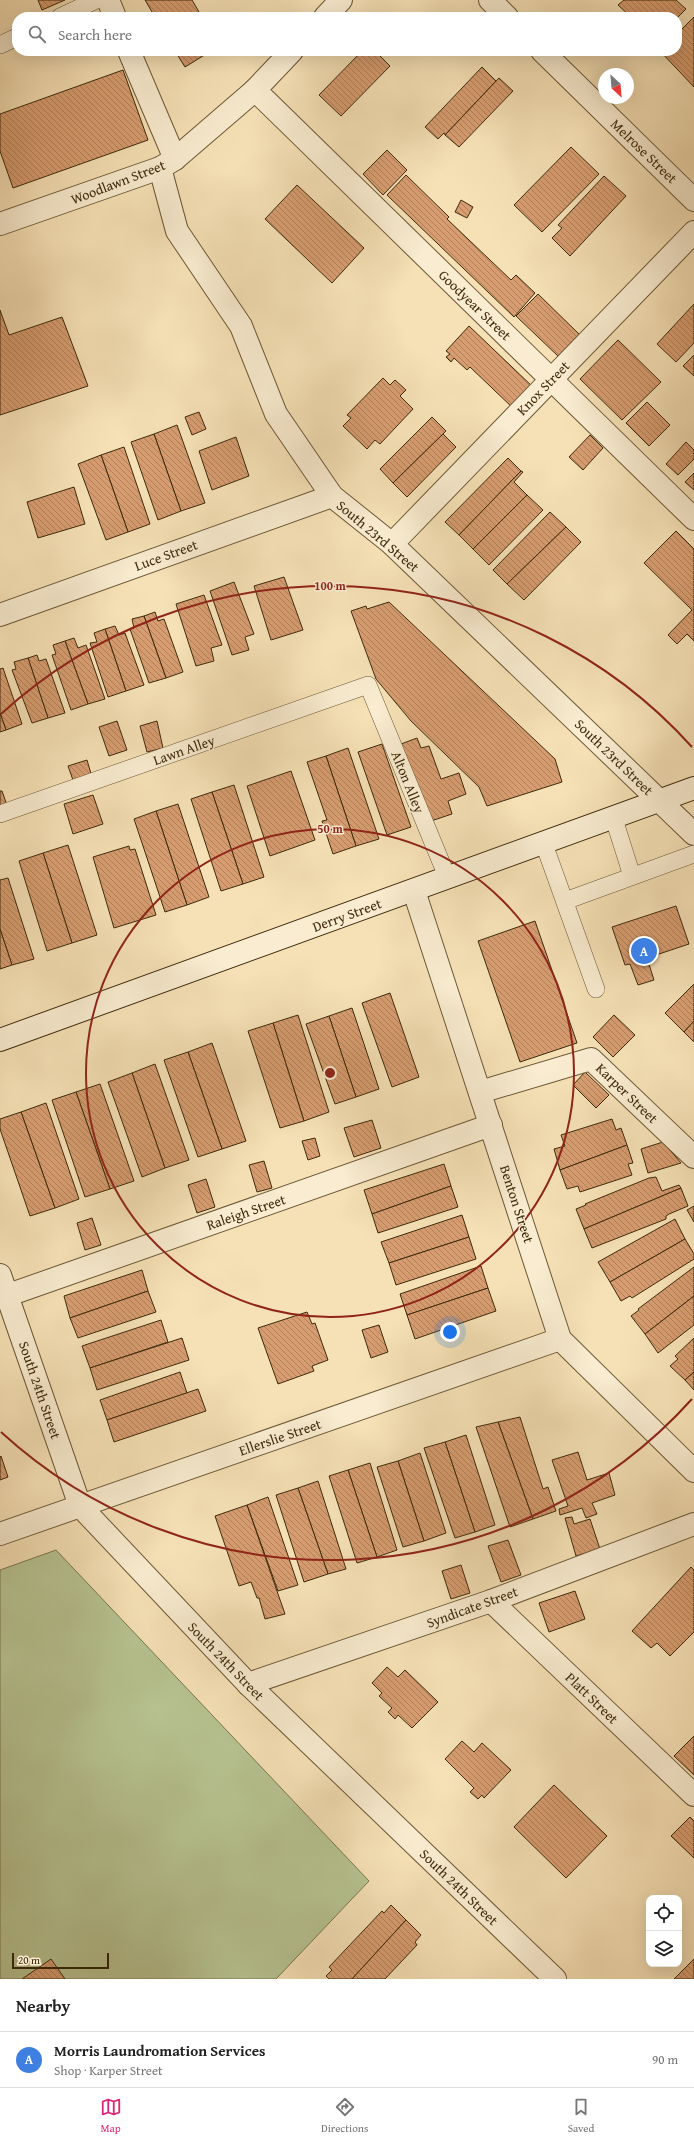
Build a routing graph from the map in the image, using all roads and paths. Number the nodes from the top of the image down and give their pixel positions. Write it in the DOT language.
graph roads {
  1 [pos="96,0"];
  2 [pos="108,0"];
  3 [pos="341,0"];
  4 [pos="490,0"];
  5 [pos="71,12"];
  6 [pos="113,12"];
  7 [pos="330,12"];
  8 [pos="502,12"];
  9 [pos="12,39"];
  10 [pos="0,45"];
  11 [pos="131,56"];
  12 [pos="287,56"];
  13 [pos="547,56"];
  14 [pos="255,90"];
  15 [pos="167,164"];
  16 [pos="694,200"];
  17 [pos="0,224"];
  18 [pos="694,232"];
  19 [pos="551,379"];
  20 [pos="332,496"];
  21 [pos="694,519"];
  22 [pos="392,544"];
  23 [pos="0,615"];
  24 [pos="368,685"];
  25 [pos="694,788"];
  26 [pos="661,802"];
  27 [pos="0,814"];
  28 [pos="614,819"];
  29 [pos="694,834"];
  30 [pos="544,844"];
  31 [pos="694,854"];
  32 [pos="632,876"];
  33 [pos="448,878"];
  34 [pos="414,891"];
  35 [pos="565,901"];
  36 [pos="596,989"];
  37 [pos="0,1040"];
  38 [pos="480,1092"];
  39 [pos="491,1125"];
  40 [pos="694,1157"];
  41 [pos="0,1275"];
  42 [pos="4,1297"];
  43 [pos="560,1339"];
  44 [pos="694,1471"];
  45 [pos="80,1506"];
  46 [pos="694,1524"];
  47 [pos="0,1534"];
  48 [pos="491,1601"];
  49 [pos="248,1684"];
  50 [pos="694,1795"];
  51 [pos="555,1979"];
  1 -- 5 [label="lane"];
  2 -- 6 [label="street"];
  3 -- 7 [label="street"];
  4 -- 8 [label="street"];
  9 -- 10 [label="lane"];
  11 -- 15 [label="street, South 23rd Street"];
  12 -- 14 [label="street, Woodlawn Street"];
  13 -- 16 [label="street, Melrose Street"];
  14 -- 15 [label="street, Woodlawn Street"];
  14 -- 19 [label="street, Goodyear Street"];
  15 -- 17 [label="street, Woodlawn Street"];
  15 -- 20 [label="street, South 23rd Street"];
  18 -- 19 [label="street, Knox Street"];
  19 -- 21 [label="street, Goodyear Street"];
  19 -- 22 [label="street, Knox Street"];
  20 -- 22 [label="street, South 23rd Street"];
  20 -- 23 [label="street, Luce Street"];
  22 -- 26 [label="street, South 23rd Street"];
  24 -- 27 [label="lane, Lawn Alley"];
  24 -- 33 [label="lane, Alton Alley"];
  25 -- 26 [label="street, Derry Street"];
  26 -- 28 [label="street, Derry Street"];
  26 -- 29 [label="street, South 23rd Street"];
  28 -- 30 [label="street, Derry Street"];
  28 -- 32 [label="lane"];
  30 -- 33 [label="street, Derry Street"];
  30 -- 35 [label="lane"];
  31 -- 32 [label="lane"];
  32 -- 35 [label="lane"];
  33 -- 34 [label="street, Derry Street"];
  34 -- 37 [label="street, Derry Street"];
  34 -- 38 [label="street, Benton Street"];
  35 -- 36 [label="lane"];
  38 -- 39 [label="street, Benton Street"];
  38 -- 40 [label="street, Karper Street"];
  39 -- 42 [label="street, Raleigh Street"];
  39 -- 43 [label="street, Benton Street"];
  41 -- 42 [label="street, South 24th Street"];
  42 -- 45 [label="street, South 24th Street"];
  43 -- 44 [label="street, Benton Street"];
  43 -- 45 [label="street, Ellerslie Street"];
  45 -- 47 [label="street, Ellerslie Street"];
  45 -- 49 [label="street, South 24th Street"];
  46 -- 48 [label="street, Syndicate Street"];
  48 -- 49 [label="street, Syndicate Street"];
  48 -- 50 [label="street, Platt Street"];
  49 -- 51 [label="street, South 24th Street"];
}
